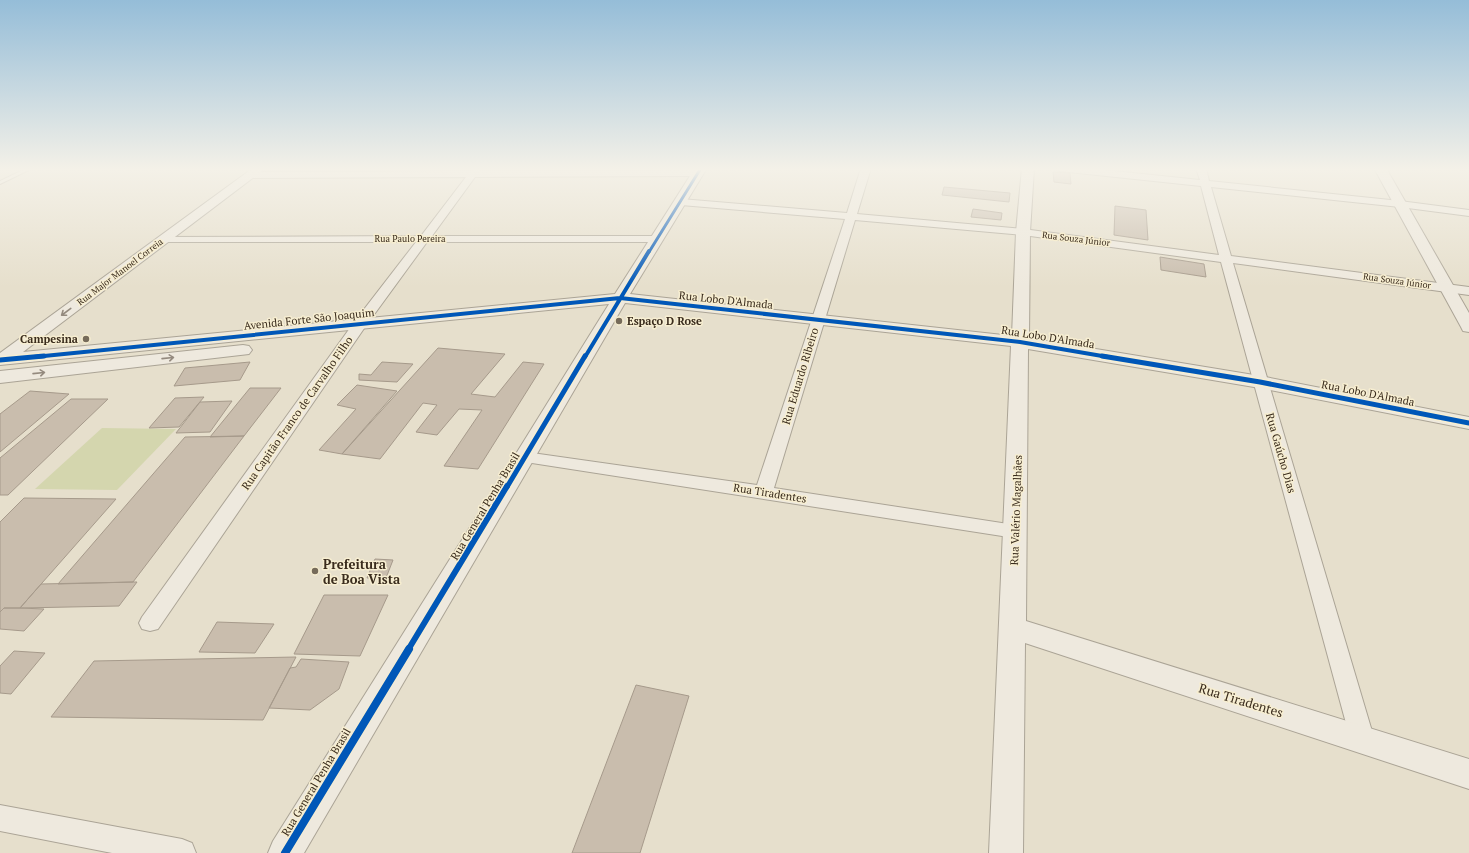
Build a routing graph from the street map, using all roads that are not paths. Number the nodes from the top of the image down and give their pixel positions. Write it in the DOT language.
graph roads {
  1 [pos="206,208"];
  2 [pos="448,208"];
  3 [pos="677,208"];
  4 [pos="751,208"];
  5 [pos="853,208"];
  6 [pos="1026,208"];
  7 [pos="1213,208"];
  8 [pos="1402,208"];
  9 [pos="1426,208"];
  10 [pos="1469,214"];
  11 [pos="850,216"];
  12 [pos="1024,232"];
  13 [pos="164,239"];
  14 [pos="656,239"];
  15 [pos="424,240"];
  16 [pos="1226,258"];
  17 [pos="1447,288"];
  18 [pos="1469,291"];
  19 [pos="616,305"];
  20 [pos="817,320"];
  21 [pos="360,324"];
  22 [pos="1469,327"];
  23 [pos="350,338"];
  24 [pos="1020,342"];
  25 [pos="1,365"];
  26 [pos="1260,382"];
  27 [pos="1469,423"];
  28 [pos="526,457"];
  29 [pos="764,492"];
  30 [pos="1015,532"];
  31 [pos="150,623"];
  32 [pos="1013,628"];
  33 [pos="1362,738"];
  34 [pos="1469,774"];
  35 [pos="0,818"];
  36 [pos="182,853"];
  37 [pos="285,853"];
  38 [pos="1006,853"];
  1 -- 13 [label="street, Rua Major Manoel Correia"];
  2 -- 15 [label="street, Rua Capitão Franco de Carvalho Filho"];
  3 -- 14 [label="street, Rua General Penha Brasil"];
  4 -- 11 [label="street, Rua Souza Júnior"];
  5 -- 11 [label="street, Rua Eduardo Ribeiro"];
  6 -- 12 [label="street, Rua Valério Magalhães"];
  7 -- 16 [label="street, Rua Gaúcho Dias"];
  8 -- 17 [label="street"];
  9 -- 10 [label="street"];
  11 -- 12 [label="street, Rua Souza Júnior"];
  11 -- 20 [label="street, Rua Eduardo Ribeiro"];
  12 -- 16 [label="street, Rua Souza Júnior"];
  12 -- 24 [label="street, Rua Valério Magalhães"];
  13 -- 15 [label="street, Rua Paulo Pereira"];
  13 -- 25 [label="street, Rua Major Manoel Correia, one-way"];
  14 -- 15 [label="street, Rua Paulo Pereira"];
  14 -- 19 [label="street, Rua General Penha Brasil"];
  15 -- 21 [label="street, Rua Capitão Franco de Carvalho Filho"];
  16 -- 17 [label="street, Rua Souza Júnior"];
  16 -- 26 [label="street, Rua Gaúcho Dias"];
  17 -- 18 [label="street, Rua Souza Júnior"];
  17 -- 22 [label="street"];
  19 -- 20 [label="street, Rua Lobo D'Almada"];
  19 -- 21 [label="street, Avenida Forte São Joaquim"];
  19 -- 23 [label="street"];
  19 -- 28 [label="street, Rua General Penha Brasil"];
  20 -- 24 [label="street, Rua Lobo D'Almada"];
  20 -- 29 [label="street, Rua Eduardo Ribeiro"];
  21 -- 23 [label="street, Rua Capitão Franco de Carvalho Filho"];
  21 -- 25 [label="street, Avenida Forte São Joaquim"];
  25 -- 23 [label="street, one-way"];
  23 -- 31 [label="street, Rua Capitão Franco de Carvalho Filho"];
  24 -- 26 [label="street, Rua Lobo D'Almada"];
  24 -- 30 [label="street, Rua Valério Magalhães"];
  26 -- 27 [label="street, Rua Lobo D'Almada"];
  26 -- 33 [label="street, Rua Gaúcho Dias"];
  28 -- 29 [label="street, Rua Tiradentes"];
  28 -- 37 [label="street, Rua General Penha Brasil"];
  29 -- 30 [label="street, Rua Tiradentes"];
  30 -- 32 [label="street, Rua Valério Magalhães"];
  32 -- 33 [label="street, Rua Tiradentes"];
  32 -- 38 [label="street, Rua Valério Magalhães"];
  33 -- 34 [label="street, Rua Tiradentes"];
  35 -- 36 [label="street"];
}
